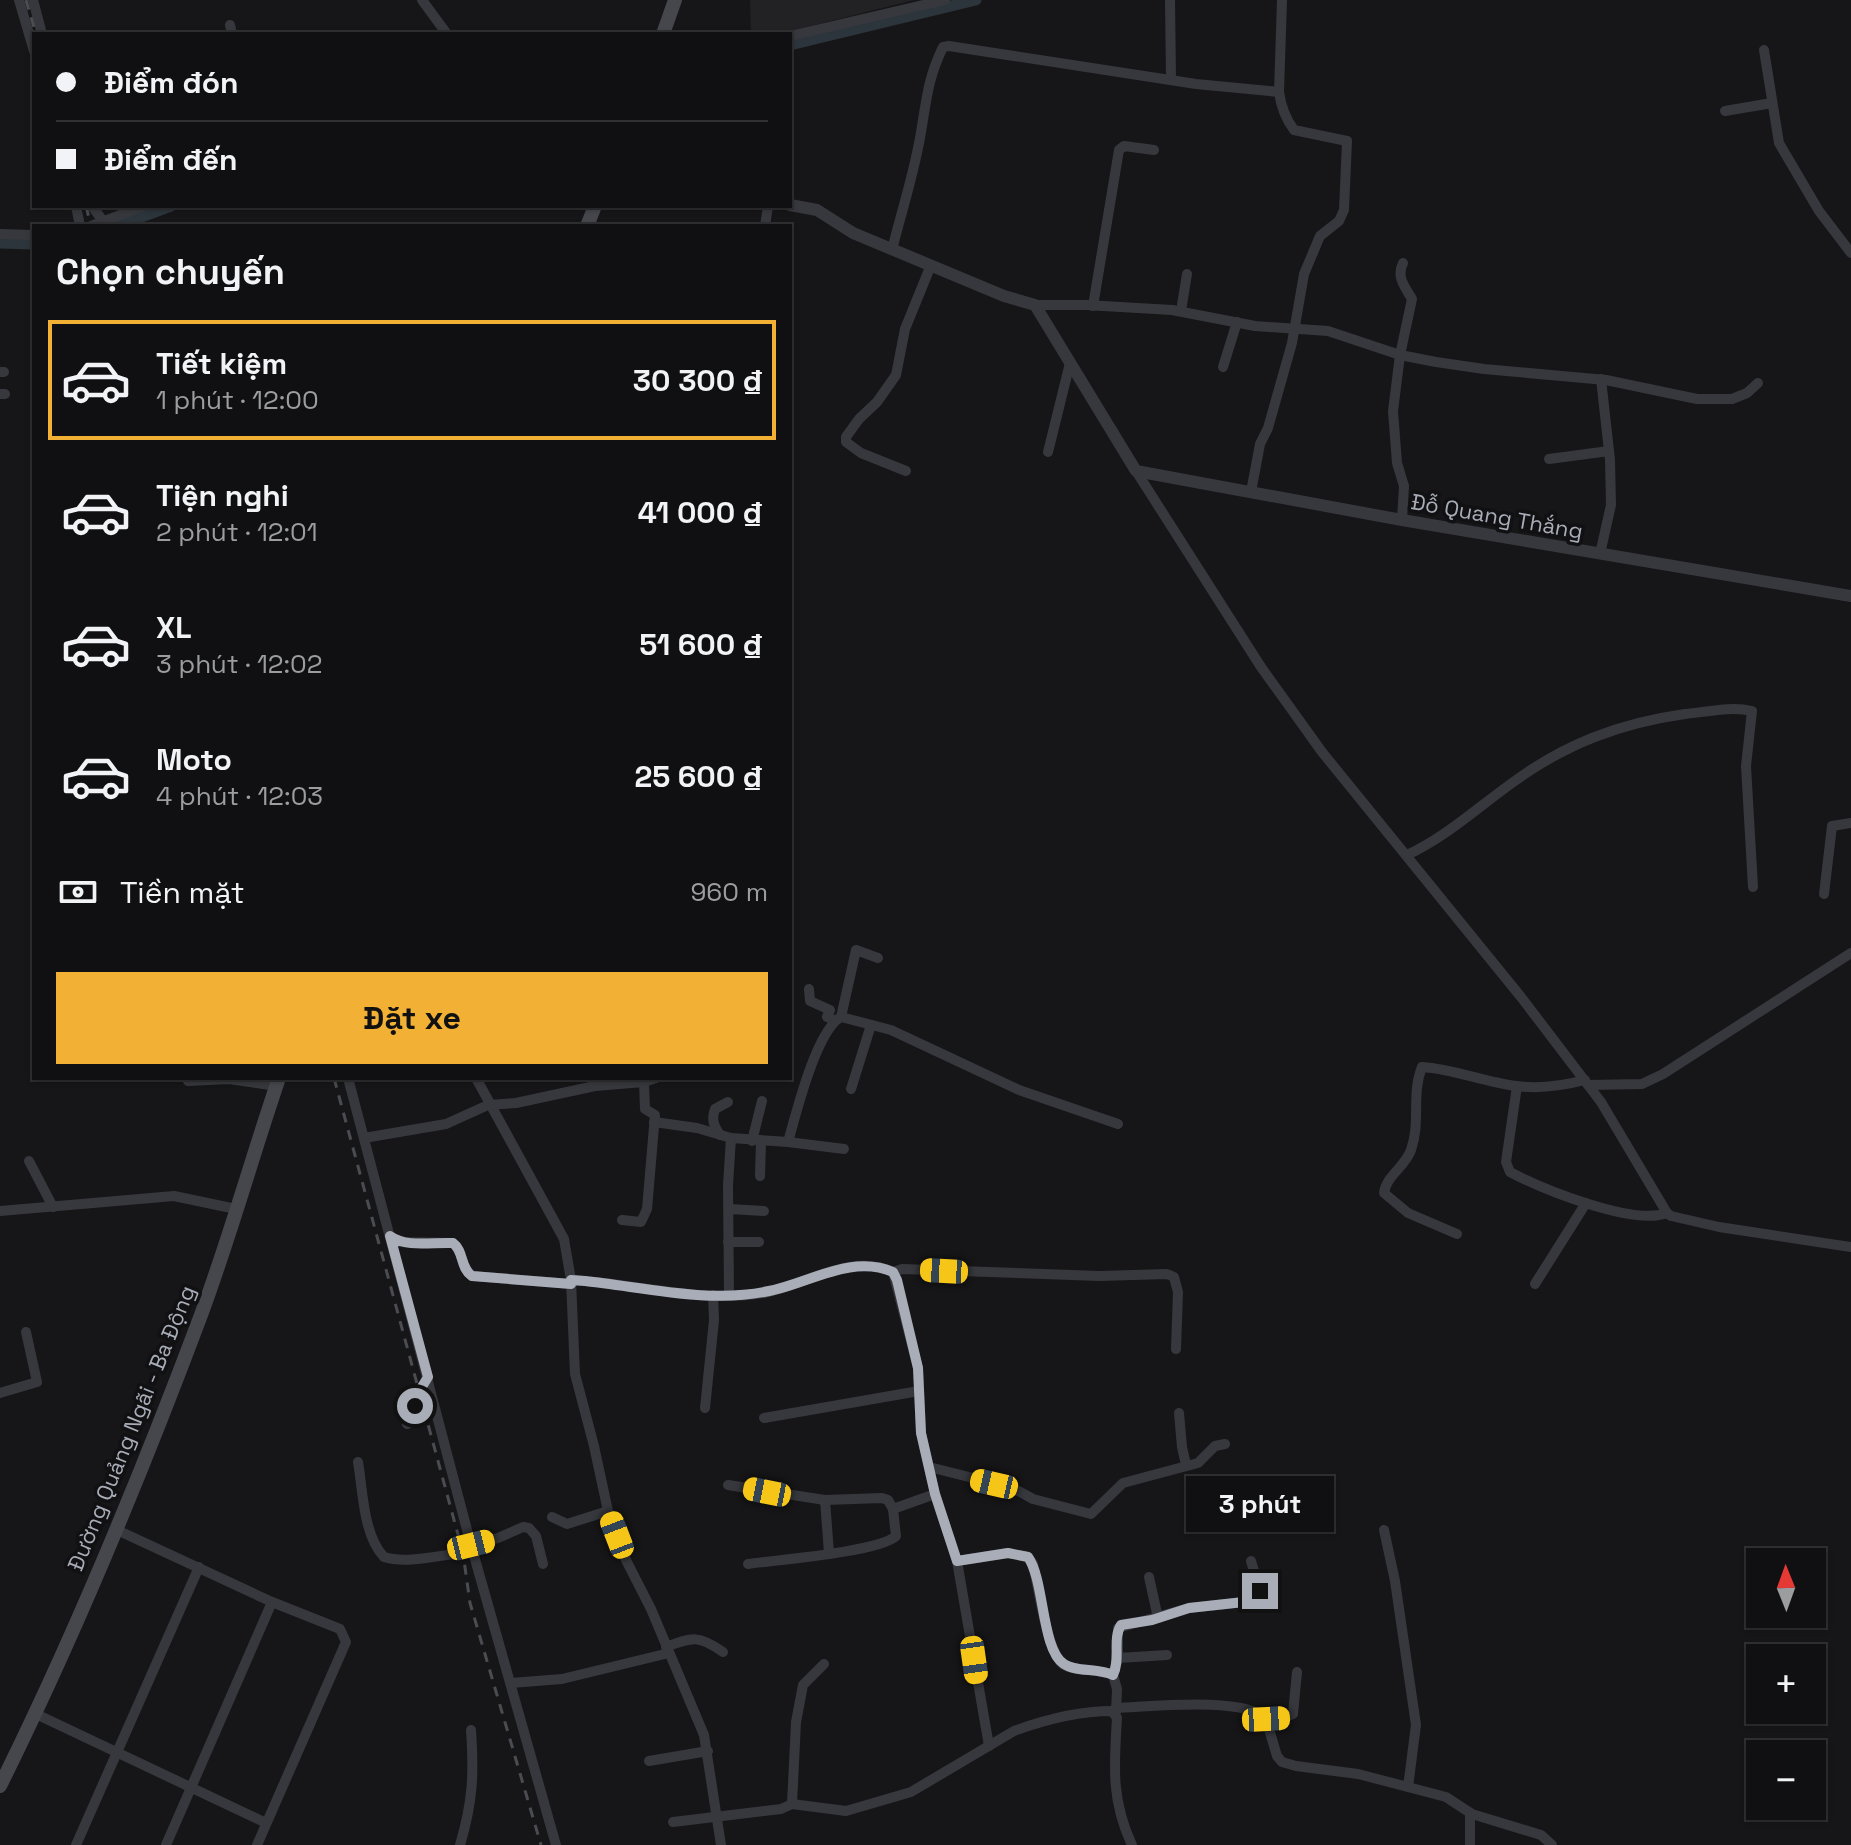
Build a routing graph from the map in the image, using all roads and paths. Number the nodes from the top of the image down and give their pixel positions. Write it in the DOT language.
graph roads {
  1 [pos="19,0"];
  2 [pos="33,0"];
  3 [pos="422,0"];
  4 [pos="675,0"];
  5 [pos="945,0"];
  6 [pos="1170,0"];
  7 [pos="1282,0"];
  8 [pos="41,32"];
  9 [pos="446,32"];
  10 [pos="664,32"];
  11 [pos="792,36"];
  12 [pos="32,44"];
  13 [pos="1764,50"];
  14 [pos="1171,78"];
  15 [pos="1279,92"];
  16 [pos="1772,103"];
  17 [pos="1725,111"];
  18 [pos="1154,150"];
  19 [pos="792,205"];
  20 [pos="93,208"];
  21 [pos="139,208"];
  22 [pos="103,221"];
  23 [pos="96,224"];
  24 [pos="0,234"];
  25 [pos="32,235"];
  26 [pos="892,250"];
  27 [pos="1851,253"];
  28 [pos="1403,263"];
  29 [pos="931,265"];
  30 [pos="1187,274"];
  31 [pos="1035,305"];
  32 [pos="1093,306"];
  33 [pos="1181,311"];
  34 [pos="1237,322"];
  35 [pos="1294,328"];
  36 [pos="1400,355"];
  37 [pos="1070,363"];
  38 [pos="1223,367"];
  39 [pos="1601,379"];
  40 [pos="1758,383"];
  41 [pos="1609,451"];
  42 [pos="1048,452"];
  43 [pos="1549,459"];
  44 [pos="906,471"];
  45 [pos="1136,471"];
  46 [pos="1251,492"];
  47 [pos="1402,520"];
  48 [pos="1600,554"];
  49 [pos="1851,596"];
  50 [pos="1851,823"];
  51 [pos="1407,855"];
  52 [pos="1753,887"];
  53 [pos="1824,894"];
  54 [pos="1851,953"];
  55 [pos="878,958"];
  56 [pos="809,989"];
  57 [pos="838,1019"];
  58 [pos="871,1025"];
  59 [pos="208,1080"];
  60 [pos="245,1080"];
  61 [pos="349,1080"];
  62 [pos="477,1080"];
  63 [pos="559,1080"];
  64 [pos="650,1080"];
  65 [pos="188,1081"];
  66 [pos="278,1082"];
  67 [pos="644,1082"];
  68 [pos="1586,1082"];
  69 [pos="1517,1086"];
  70 [pos="851,1089"];
  71 [pos="559,1093"];
  72 [pos="762,1101"];
  73 [pos="728,1102"];
  74 [pos="488,1105"];
  75 [pos="654,1122"];
  76 [pos="1118,1124"];
  77 [pos="726,1137"];
  78 [pos="364,1138"];
  79 [pos="756,1141"];
  80 [pos="788,1142"];
  81 [pos="844,1149"];
  82 [pos="29,1161"];
  83 [pos="760,1176"];
  84 [pos="1586,1203"];
  85 [pos="53,1207"];
  86 [pos="2,1208"];
  87 [pos="236,1209"];
  88 [pos="729,1209"];
  89 [pos="764,1211"];
  90 [pos="1667,1213"];
  91 [pos="622,1220"];
  92 [pos="1457,1234"];
  93 [pos="390,1236"];
  94 [pos="728,1242"];
  95 [pos="759,1242"];
  96 [pos="1851,1247"];
  97 [pos="893,1272"];
  98 [pos="571,1282"];
  99 [pos="1535,1284"];
  100 [pos="729,1294"];
  101 [pos="713,1295"];
  102 [pos="26,1332"];
  103 [pos="1176,1349"];
  104 [pos="428,1377"];
  105 [pos="919,1391"];
  106 [pos="0,1393"];
  107 [pos="705,1408"];
  108 [pos="1179,1413"];
  109 [pos="764,1418"];
  110 [pos="407,1424"];
  111 [pos="1225,1444"];
  112 [pos="358,1462"];
  113 [pos="1186,1465"];
  114 [pos="929,1467"];
  115 [pos="728,1485"];
  116 [pos="935,1494"];
  117 [pos="825,1500"];
  118 [pos="893,1509"];
  119 [pos="608,1511"];
  120 [pos="552,1517"];
  121 [pos="117,1530"];
  122 [pos="1384,1530"];
  123 [pos="472,1549"];
  124 [pos="829,1553"];
  125 [pos="957,1561"];
  126 [pos="1251,1561"];
  127 [pos="543,1564"];
  128 [pos="748,1564"];
  129 [pos="199,1567"];
  130 [pos="1149,1577"];
  131 [pos="272,1602"];
  132 [pos="1158,1618"];
  133 [pos="668,1650"];
  134 [pos="723,1652"];
  135 [pos="1167,1655"];
  136 [pos="1118,1658"];
  137 [pos="824,1664"];
  138 [pos="1297,1672"];
  139 [pos="1113,1675"];
  140 [pos="511,1683"];
  141 [pos="1116,1711"];
  142 [pos="36,1714"];
  143 [pos="1266,1719"];
  144 [pos="471,1730"];
  145 [pos="989,1746"];
  146 [pos="708,1751"];
  147 [pos="115,1753"];
  148 [pos="649,1761"];
  149 [pos="0,1786"];
  150 [pos="1408,1787"];
  151 [pos="192,1788"];
  152 [pos="792,1804"];
  153 [pos="1470,1813"];
  154 [pos="717,1817"];
  155 [pos="673,1822"];
  156 [pos="266,1823"];
  157 [pos="76,1845"];
  158 [pos="166,1845"];
  159 [pos="257,1845"];
  160 [pos="460,1845"];
  161 [pos="556,1845"];
  162 [pos="721,1845"];
  163 [pos="1132,1845"];
  164 [pos="1470,1845"];
  165 [pos="1552,1845"];
  1 -- 12 [label="street"];
  2 -- 8 [label="street"];
  3 -- 9 [label="street"];
  4 -- 10 [label="main road"];
  5 -- 11 [label="street"];
  6 -- 14 [label="street"];
  7 -- 15 [label="street"];
  13 -- 16 [label="street"];
  14 -- 15 [label="street"];
  14 -- 26 [label="street"];
  15 -- 35 [label="street"];
  16 -- 17 [label="street"];
  16 -- 27 [label="street"];
  18 -- 32 [label="street"];
  19 -- 26 [label="street"];
  20 -- 22 [label="street"];
  21 -- 22 [label="street"];
  22 -- 23 [label="street"];
  24 -- 25 [label="street"];
  26 -- 29 [label="street"];
  28 -- 36 [label="street"];
  29 -- 31 [label="street"];
  29 -- 44 [label="street"];
  30 -- 33 [label="street"];
  31 -- 32 [label="street"];
  31 -- 37 [label="street"];
  32 -- 33 [label="street"];
  33 -- 34 [label="street"];
  34 -- 35 [label="street"];
  34 -- 38 [label="street"];
  35 -- 36 [label="street"];
  35 -- 46 [label="street"];
  36 -- 39 [label="street"];
  36 -- 47 [label="street"];
  37 -- 42 [label="street"];
  37 -- 45 [label="street"];
  39 -- 40 [label="street"];
  39 -- 41 [label="street"];
  41 -- 43 [label="street"];
  41 -- 48 [label="street"];
  45 -- 46 [label="street, Đỗ Quang Thắng"];
  45 -- 51 [label="street"];
  46 -- 47 [label="street, Đỗ Quang Thắng"];
  47 -- 48 [label="street, Đỗ Quang Thắng"];
  48 -- 49 [label="street, Đỗ Quang Thắng"];
  50 -- 53 [label="street"];
  51 -- 52 [label="street"];
  51 -- 68 [label="street"];
  54 -- 68 [label="street"];
  55 -- 57 [label="street"];
  56 -- 57 [label="street"];
  57 -- 58 [label="street"];
  57 -- 80 [label="street"];
  58 -- 70 [label="street"];
  58 -- 76 [label="street"];
  59 -- 65 [label="street"];
  60 -- 66 [label="street"];
  61 -- 78 [label="street"];
  62 -- 74 [label="street"];
  63 -- 71 [label="street"];
  64 -- 67 [label="street"];
  66 -- 87 [label="main road, Đường Quảng Ngãi - Ba Động"];
  67 -- 71 [label="street"];
  67 -- 75 [label="street"];
  68 -- 69 [label="street"];
  68 -- 90 [label="street"];
  69 -- 84 [label="street"];
  69 -- 92 [label="street"];
  71 -- 74 [label="street"];
  72 -- 79 [label="street"];
  73 -- 77 [label="street"];
  74 -- 78 [label="street"];
  74 -- 98 [label="street"];
  75 -- 77 [label="street"];
  75 -- 91 [label="street"];
  77 -- 79 [label="street"];
  77 -- 88 [label="street"];
  78 -- 93 [label="street"];
  79 -- 80 [label="street"];
  79 -- 83 [label="street"];
  80 -- 81 [label="street"];
  82 -- 85 [label="street"];
  84 -- 90 [label="street"];
  84 -- 99 [label="street"];
  85 -- 86 [label="street"];
  85 -- 87 [label="street"];
  87 -- 121 [label="main road, Đường Quảng Ngãi - Ba Động"];
  88 -- 89 [label="street"];
  88 -- 94 [label="street"];
  90 -- 96 [label="street"];
  93 -- 98 [label="street"];
  93 -- 104 [label="street"];
  94 -- 95 [label="street"];
  94 -- 100 [label="street"];
  97 -- 100 [label="street"];
  97 -- 103 [label="street"];
  97 -- 105 [label="street"];
  98 -- 101 [label="street"];
  98 -- 119 [label="street"];
  100 -- 101 [label="street"];
  101 -- 107 [label="street"];
  102 -- 106 [label="street"];
  104 -- 110 [label="street"];
  104 -- 123 [label="street"];
  105 -- 109 [label="street"];
  105 -- 114 [label="street"];
  108 -- 113 [label="street"];
  111 -- 113 [label="street"];
  112 -- 123 [label="street"];
  113 -- 114 [label="street"];
  114 -- 116 [label="street"];
  115 -- 117 [label="street"];
  116 -- 118 [label="street"];
  116 -- 125 [label="street"];
  117 -- 118 [label="street"];
  117 -- 124 [label="street"];
  118 -- 124 [label="street"];
  119 -- 120 [label="street"];
  119 -- 133 [label="street"];
  121 -- 129 [label="street"];
  121 -- 142 [label="main road, Đường Quảng Ngãi - Ba Động"];
  122 -- 150 [label="street"];
  123 -- 127 [label="street"];
  123 -- 140 [label="street"];
  124 -- 128 [label="street"];
  125 -- 139 [label="street"];
  125 -- 145 [label="street"];
  126 -- 132 [label="street"];
  129 -- 131 [label="street"];
  129 -- 147 [label="street"];
  130 -- 132 [label="street"];
  131 -- 151 [label="street"];
  131 -- 156 [label="street"];
  132 -- 136 [label="street"];
  133 -- 134 [label="street"];
  133 -- 140 [label="street"];
  133 -- 146 [label="street"];
  135 -- 136 [label="street"];
  136 -- 139 [label="street"];
  137 -- 152 [label="street"];
  138 -- 143 [label="street"];
  139 -- 141 [label="street"];
  140 -- 161 [label="street"];
  141 -- 143 [label="street"];
  141 -- 145 [label="street"];
  141 -- 163 [label="street"];
  142 -- 147 [label="street"];
  142 -- 149 [label="main road, Đường Quảng Ngãi - Ba Động"];
  143 -- 150 [label="street"];
  144 -- 160 [label="street"];
  145 -- 152 [label="street"];
  146 -- 148 [label="street"];
  146 -- 154 [label="street"];
  147 -- 151 [label="street"];
  147 -- 157 [label="street"];
  150 -- 153 [label="street"];
  151 -- 156 [label="street"];
  151 -- 158 [label="street"];
  152 -- 154 [label="street"];
  153 -- 164 [label="street"];
  153 -- 165 [label="street"];
  154 -- 155 [label="street"];
  154 -- 162 [label="street"];
  156 -- 159 [label="street"];
}
